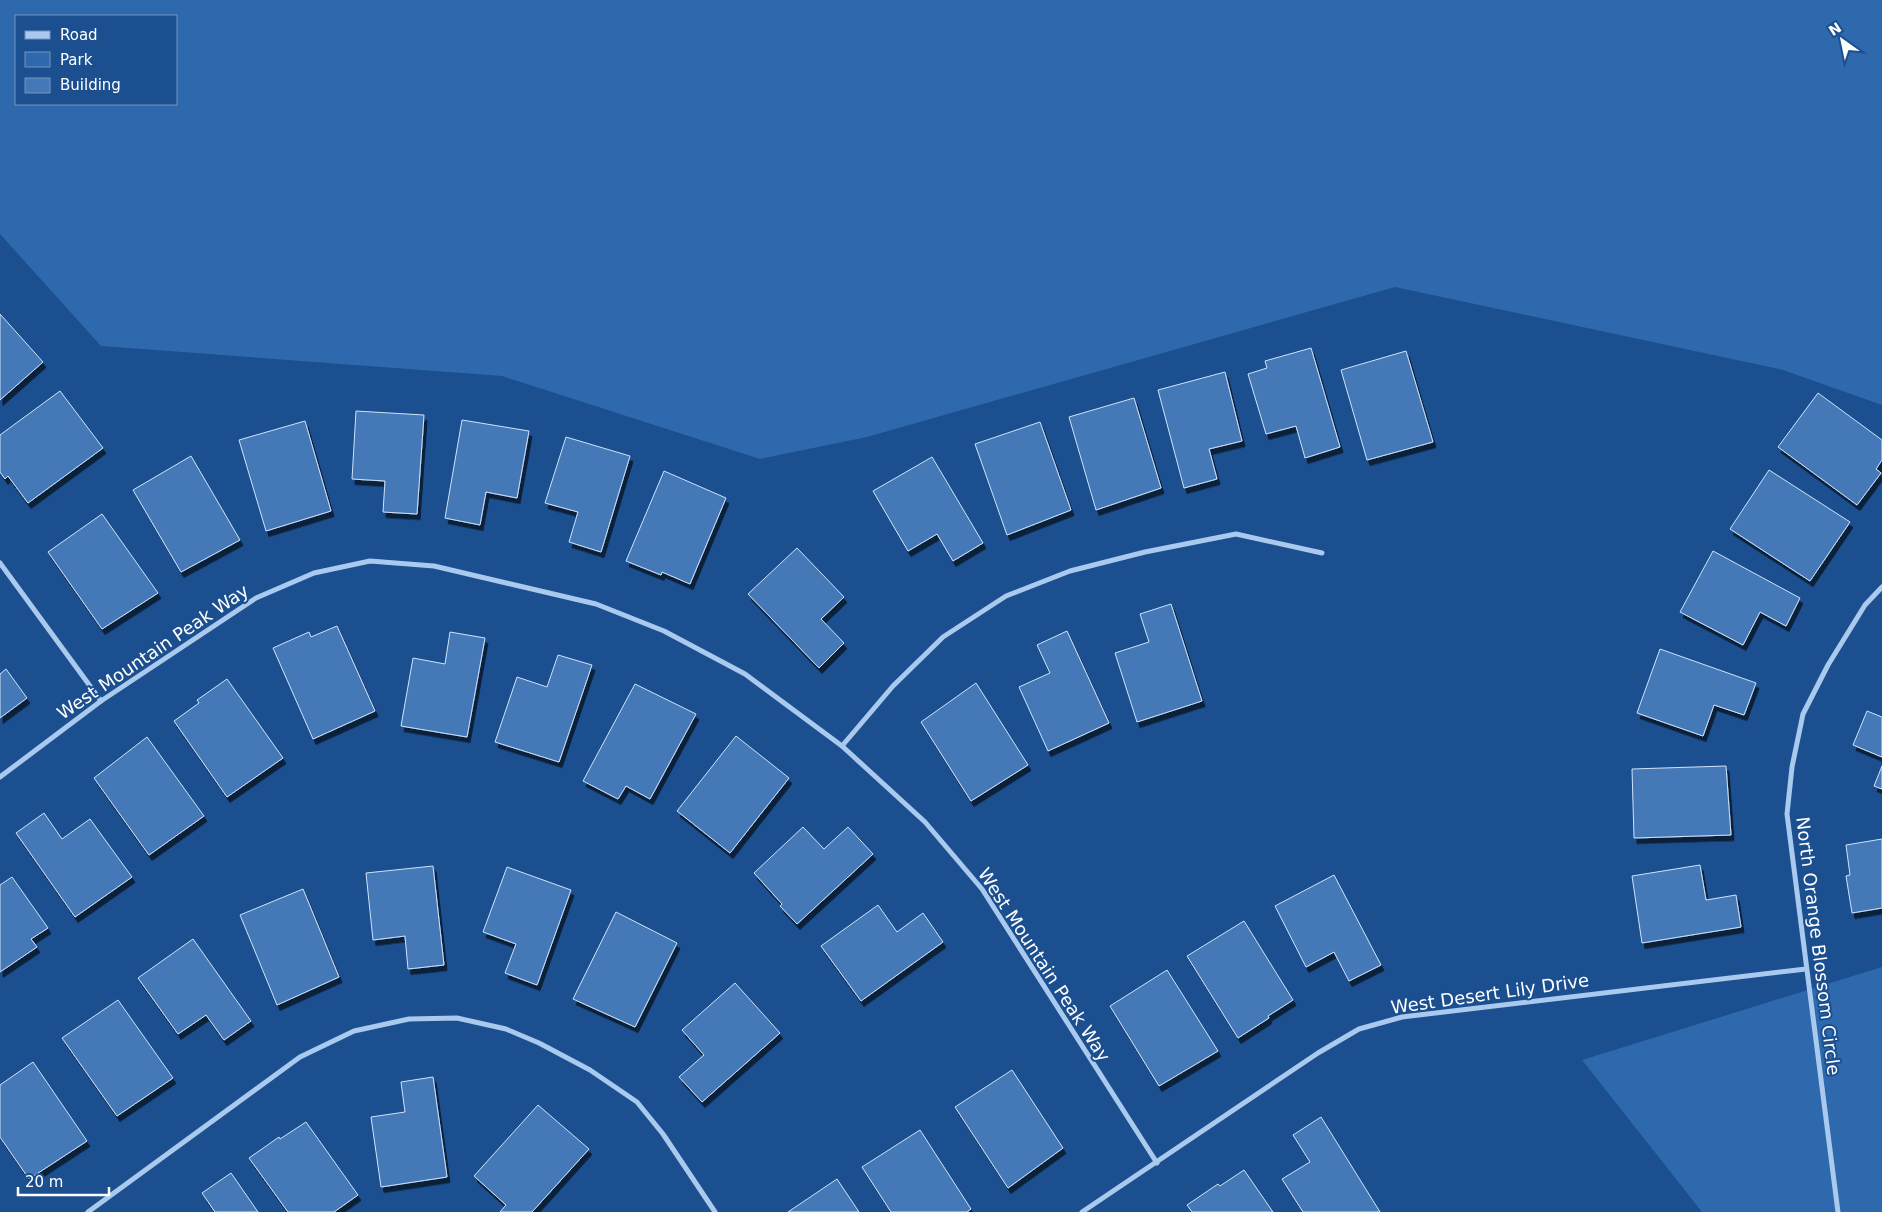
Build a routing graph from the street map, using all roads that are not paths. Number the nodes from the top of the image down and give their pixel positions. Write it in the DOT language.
graph roads {
  1 [pos="1322,554"];
  2 [pos="0,563"];
  3 [pos="1882,587"];
  4 [pos="101,701"];
  5 [pos="842,746"];
  6 [pos="0,777"];
  7 [pos="1806,969"];
  8 [pos="1156,1163"];
  9 [pos="88,1212"];
  10 [pos="715,1212"];
  11 [pos="1082,1212"];
  12 [pos="1838,1212"];
  1 -- 5 [label="street"];
  2 -- 4 [label="street"];
  3 -- 7 [label="street, North Orange Blossom Circle"];
  4 -- 5 [label="street, West Mountain Peak Way"];
  4 -- 6 [label="street, West Mountain Peak Way"];
  5 -- 8 [label="street, West Mountain Peak Way"];
  7 -- 8 [label="street, West Desert Lily Drive"];
  7 -- 12 [label="street, North Orange Blossom Circle"];
  8 -- 11 [label="street, West Desert Lily Drive"];
  9 -- 10 [label="street"];
}
